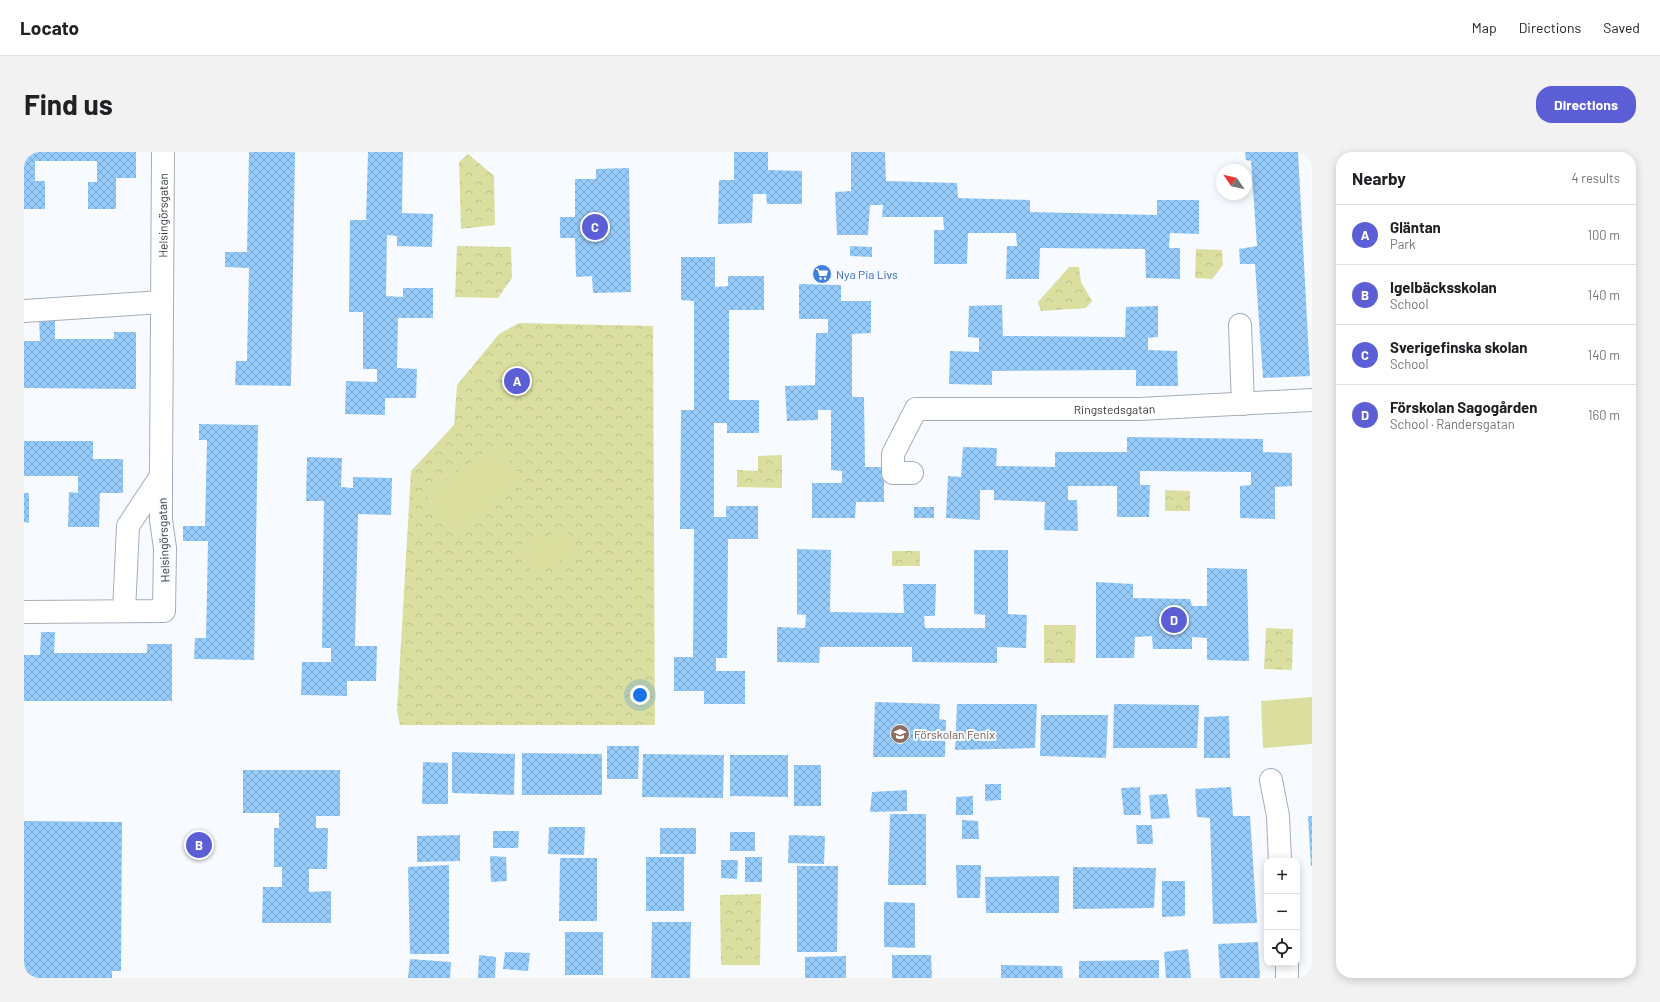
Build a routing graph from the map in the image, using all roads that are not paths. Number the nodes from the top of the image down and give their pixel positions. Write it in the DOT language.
graph roads {
  1 [pos="163,152"];
  2 [pos="162,302"];
  3 [pos="24,311"];
  4 [pos="1240,325"];
  5 [pos="1312,400"];
  6 [pos="1244,404"];
  7 [pos="912,473"];
  8 [pos="161,476"];
  9 [pos="124,611"];
  10 [pos="24,612"];
  11 [pos="1271,780"];
  12 [pos="1280,858"];
  13 [pos="1286,966"];
  14 [pos="1287,978"];
  1 -- 2 [label="street, Helsingörsgatan"];
  2 -- 3 [label="street"];
  2 -- 8 [label="street, Helsingörsgatan"];
  4 -- 6 [label="street"];
  5 -- 6 [label="street, Ringstedsgatan"];
  6 -- 7 [label="street, Ringstedsgatan"];
  8 -- 9 [label="street, Helsingörsgatan"];
  8 -- 9 [label="street, Helsingörsgatan"];
  9 -- 10 [label="street, Helsingörsgatan"];
  11 -- 12 [label="street"];
  13 -- 14 [label="street"];
}
